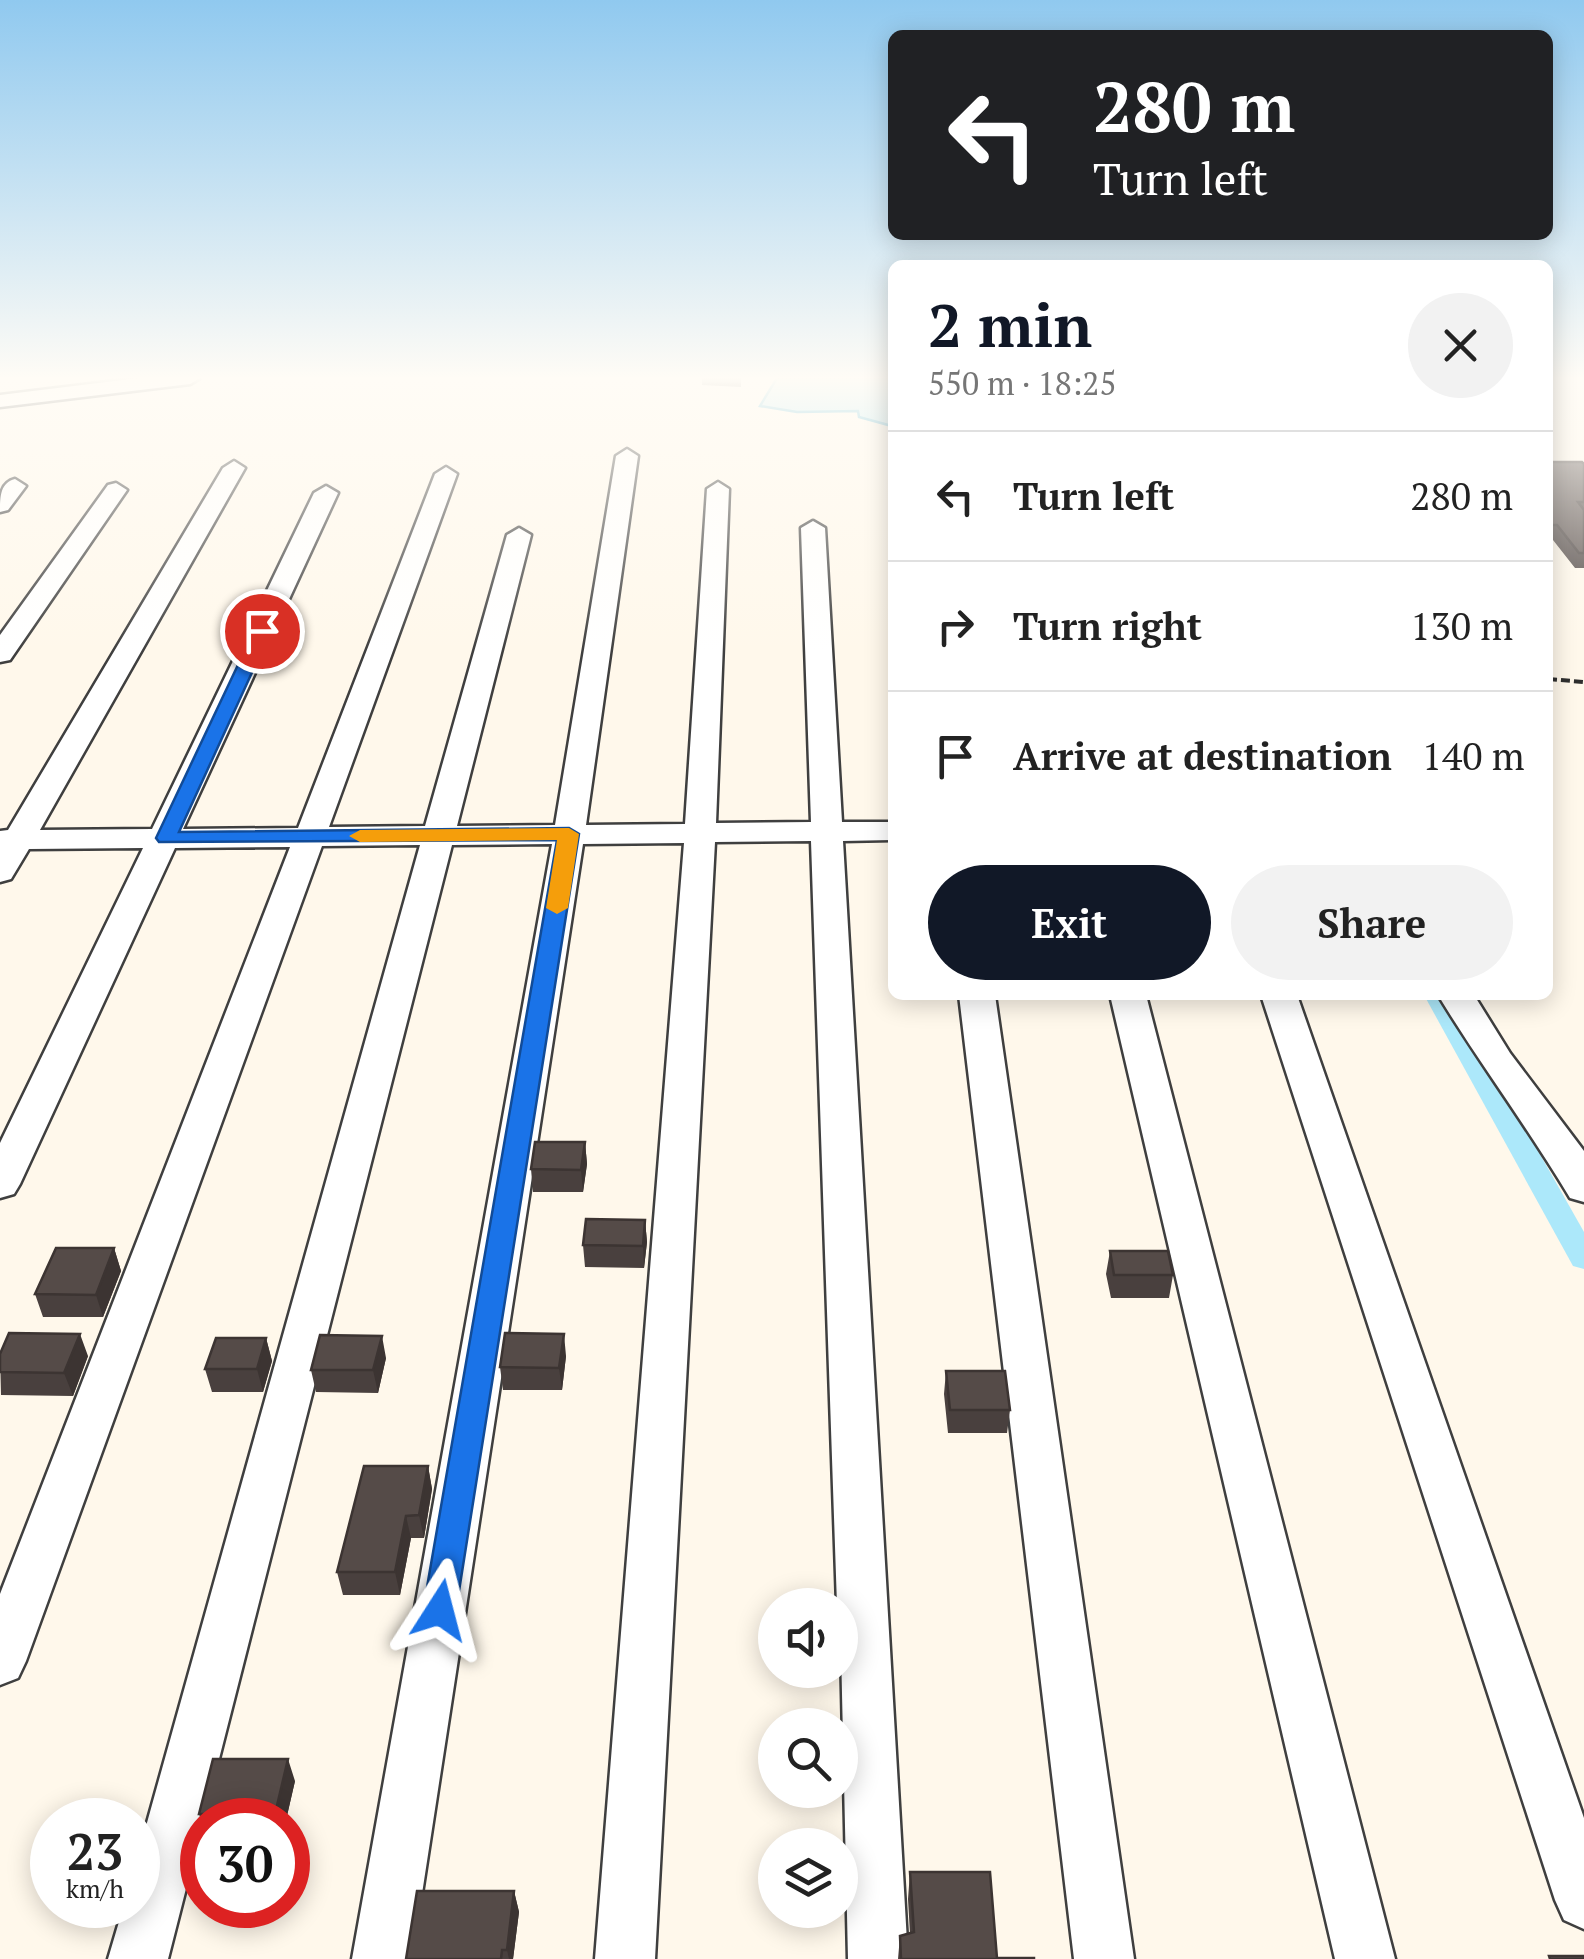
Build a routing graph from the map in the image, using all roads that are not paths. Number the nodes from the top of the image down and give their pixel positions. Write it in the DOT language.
graph roads {
  1 [pos="233,469"];
  2 [pos="625,469"];
  3 [pos="446,474"];
  4 [pos="718,489"];
  5 [pos="116,490"];
  6 [pos="326,493"];
  7 [pos="813,528"];
  8 [pos="519,534"];
  9 [pos="0,654"];
  10 [pos="824,832"];
  11 [pos="888,832"];
  12 [pos="700,833"];
  13 [pos="569,834"];
  14 [pos="440,836"];
  15 [pos="310,837"];
  16 [pos="166,838"];
  17 [pos="9,840"];
  18 [pos="0,872"];
  19 [pos="978,1000"];
  20 [pos="1129,1000"];
  21 [pos="1281,1000"];
  22 [pos="1459,1000"];
  23 [pos="0,1184"];
  24 [pos="1584,1188"];
  25 [pos="0,1661"];
  26 [pos="1584,1900"];
  27 [pos="138,1959"];
  28 [pos="382,1959"];
  29 [pos="625,1959"];
  30 [pos="878,1959"];
  31 [pos="1104,1959"];
  32 [pos="1365,1959"];
  1 -- 17 [label="street"];
  2 -- 13 [label="street"];
  3 -- 15 [label="street"];
  4 -- 12 [label="street"];
  5 -- 9 [label="street"];
  6 -- 16 [label="street"];
  7 -- 10 [label="street"];
  8 -- 14 [label="street"];
  10 -- 11 [label="street"];
  10 -- 12 [label="street"];
  10 -- 30 [label="street"];
  12 -- 13 [label="street"];
  12 -- 29 [label="street"];
  13 -- 14 [label="street"];
  13 -- 28 [label="street"];
  14 -- 15 [label="street"];
  14 -- 27 [label="street"];
  15 -- 16 [label="street"];
  15 -- 25 [label="street"];
  16 -- 17 [label="street"];
  16 -- 23 [label="street"];
  17 -- 18 [label="street"];
  19 -- 31 [label="street"];
  20 -- 32 [label="street"];
  21 -- 26 [label="street"];
  22 -- 24 [label="street"];
}
